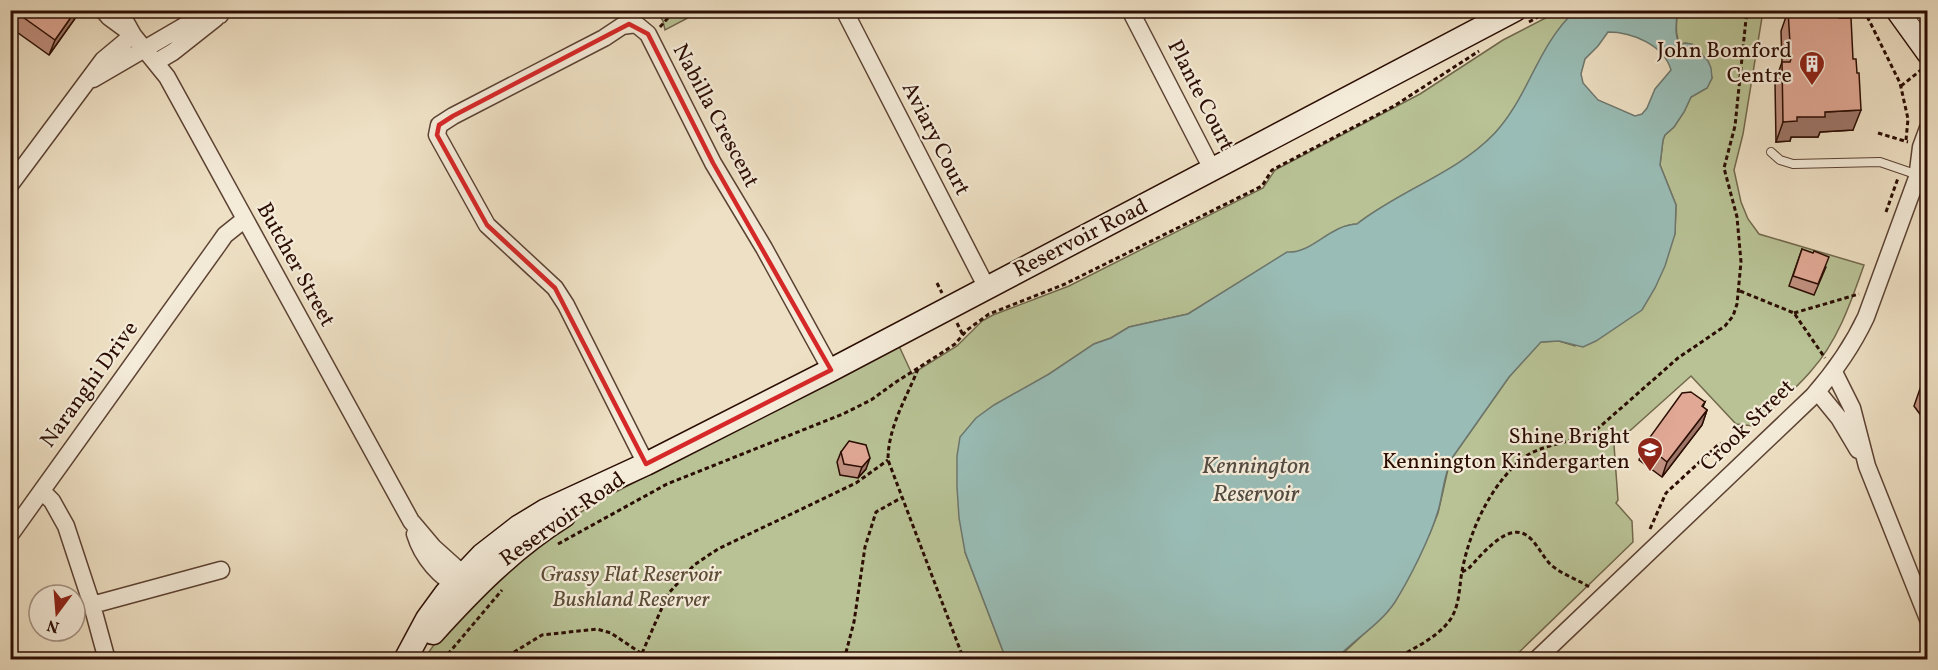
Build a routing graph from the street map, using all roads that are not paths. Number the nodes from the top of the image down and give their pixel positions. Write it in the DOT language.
graph roads {
  1 [pos="104,10"];
  2 [pos="119,10"];
  3 [pos="843,10"];
  4 [pos="1130,10"];
  5 [pos="1897,10"];
  6 [pos="225,13"];
  7 [pos="1518,18"];
  8 [pos="139,42"];
  9 [pos="1926,49"];
  10 [pos="156,62"];
  11 [pos="1928,128"];
  12 [pos="1771,152"];
  13 [pos="1928,159"];
  14 [pos="1213,171"];
  15 [pos="1918,175"];
  16 [pos="10,185"];
  17 [pos="244,219"];
  18 [pos="987,288"];
  19 [pos="1827,366"];
  20 [pos="831,370"];
  21 [pos="1817,391"];
  22 [pos="646,464"];
  23 [pos="1867,466"];
  24 [pos="42,491"];
  25 [pos="10,535"];
  26 [pos="221,570"];
  27 [pos="462,584"];
  28 [pos="92,605"];
  29 [pos="1928,619"];
  30 [pos="107,660"];
  31 [pos="407,660"];
  32 [pos="1536,660"];
  1 -- 8 [label="street, Butcher Street"];
  2 -- 8 [label="street, Butcher Street"];
  3 -- 18 [label="street, Aviary Court"];
  4 -- 14 [label="street, Plante Court"];
  5 -- 9 [label="main road"];
  6 -- 8 [label="street"];
  6 -- 10 [label="street"];
  7 -- 14 [label="main road, Reservoir Road"];
  8 -- 10 [label="street, Butcher Street"];
  8 -- 16 [label="street"];
  10 -- 17 [label="street, Butcher Street"];
  11 -- 15 [label="street, Crook Street"];
  12 -- 15 [label="lane"];
  13 -- 15 [label="street, Crook Street"];
  14 -- 18 [label="main road, Reservoir Road"];
  15 -- 19 [label="street, Crook Street"];
  17 -- 24 [label="street, Naranghi Drive"];
  17 -- 27 [label="street, Butcher Street"];
  18 -- 20 [label="main road, Reservoir Road"];
  19 -- 21 [label="street, Crook Street"];
  19 -- 23 [label="street"];
  20 -- 22 [label="main road, Reservoir Road"];
  20 -- 22 [label="street, Nabilla Crescent"];
  21 -- 23 [label="street"];
  21 -- 32 [label="street, Crook Street"];
  22 -- 27 [label="main road, Reservoir Road"];
  23 -- 29 [label="street"];
  24 -- 25 [label="street, Naranghi Drive"];
  24 -- 28 [label="street"];
  26 -- 28 [label="street"];
  27 -- 31 [label="main road, Reservoir Road"];
  28 -- 30 [label="street"];
}
